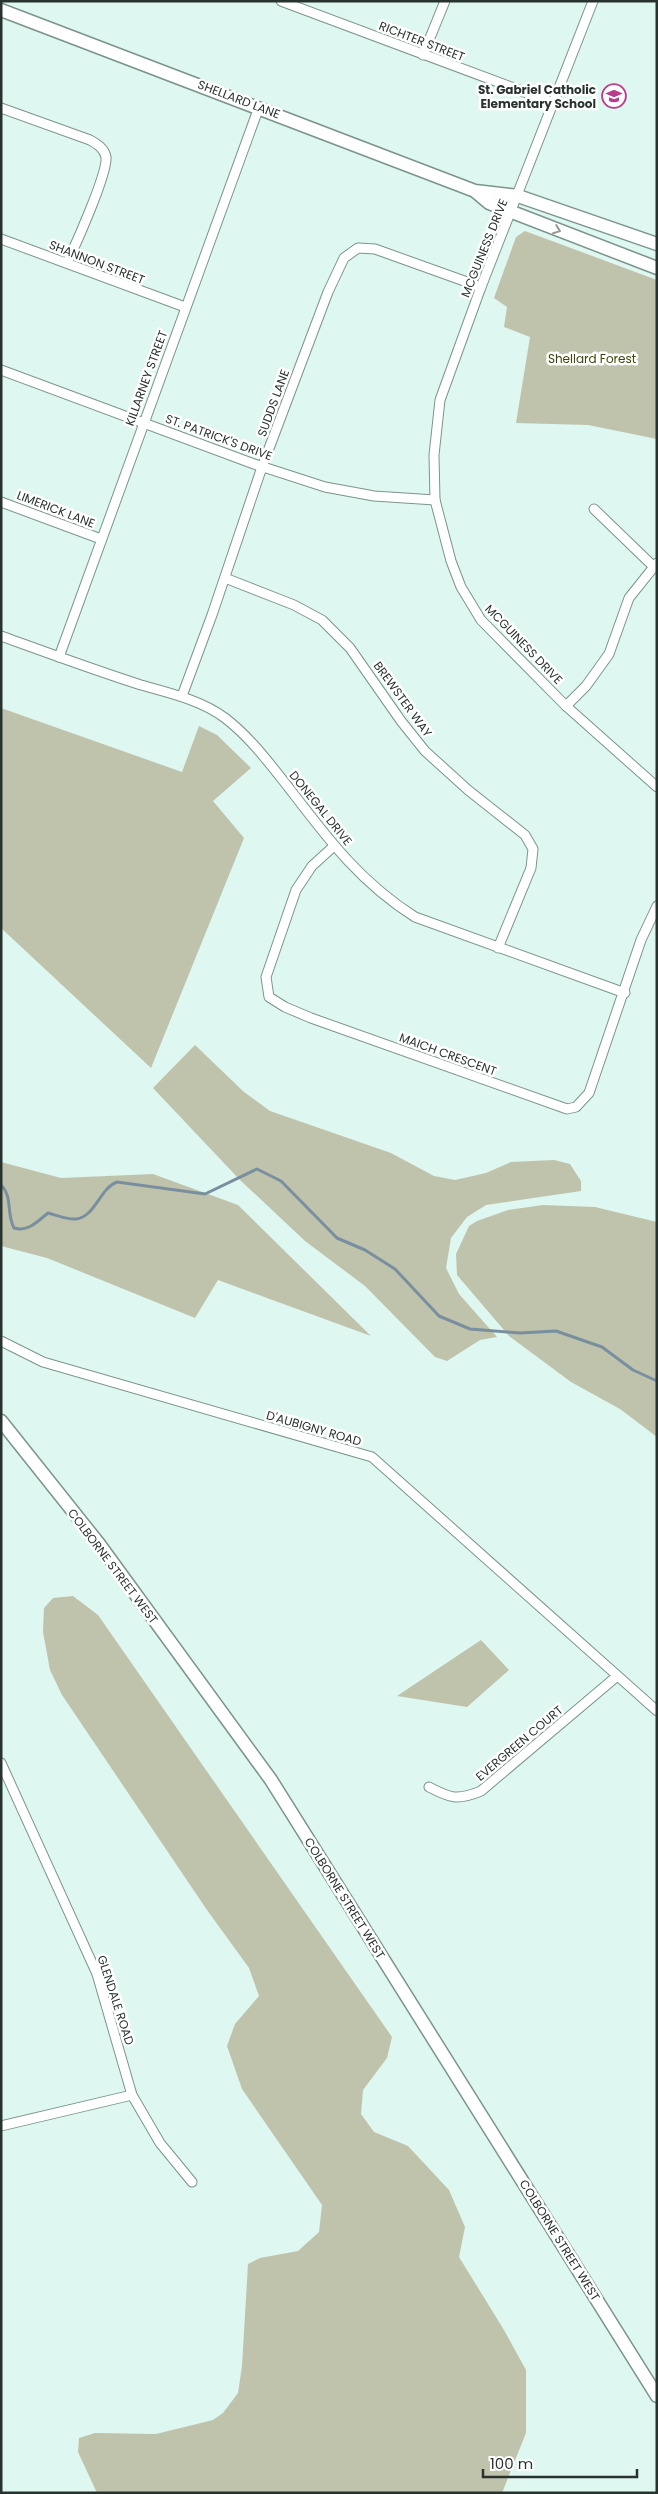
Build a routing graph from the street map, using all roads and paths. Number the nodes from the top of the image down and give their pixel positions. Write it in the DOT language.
graph roads {
  1 [pos="281,1"];
  2 [pos="445,1"];
  3 [pos="593,1"];
  4 [pos="1,10"];
  5 [pos="423,55"];
  6 [pos="554,103"];
  7 [pos="259,107"];
  8 [pos="1,108"];
  9 [pos="475,191"];
  10 [pos="518,196"];
  11 [pos="512,212"];
  12 [pos="1,239"];
  13 [pos="657,244"];
  14 [pos="67,263"];
  15 [pos="657,268"];
  16 [pos="481,286"];
  17 [pos="184,308"];
  18 [pos="1,370"];
  19 [pos="144,423"];
  20 [pos="262,467"];
  21 [pos="435,500"];
  22 [pos="1,502"];
  23 [pos="594,509"];
  24 [pos="101,540"];
  25 [pos="655,565"];
  26 [pos="225,578"];
  27 [pos="1,636"];
  28 [pos="59,657"];
  29 [pos="182,696"];
  30 [pos="566,706"];
  31 [pos="657,787"];
  32 [pos="334,846"];
  33 [pos="657,906"];
  34 [pos="498,948"];
  35 [pos="625,993"];
  36 [pos="1,1341"];
  37 [pos="1,1421"];
  38 [pos="616,1677"];
  39 [pos="657,1711"];
  40 [pos="1,1763"];
  41 [pos="429,1788"];
  42 [pos="132,2095"];
  43 [pos="1,2126"];
  44 [pos="192,2182"];
  45 [pos="657,2396"];
  1 -- 5 [label="street, RICHTER STREET"];
  2 -- 5 [label="street"];
  3 -- 6 [label="street, MCGUINESS DRIVE"];
  4 -- 7 [label="main road, SHELLARD LANE"];
  5 -- 6 [label="street, RICHTER STREET"];
  6 -- 10 [label="street, MCGUINESS DRIVE"];
  7 -- 9 [label="main road, SHELLARD LANE"];
  7 -- 17 [label="street, KILLARNEY STREET"];
  8 -- 14 [label="street"];
  9 -- 10 [label="main road, SHELLARD LANE"];
  9 -- 11 [label="main road, SHELLARD LANE"];
  10 -- 11 [label="street, MCGUINESS DRIVE"];
  10 -- 13 [label="main road, SHELLARD LANE"];
  11 -- 15 [label="main road, SHELLARD LANE, one-way"];
  11 -- 16 [label="street, MCGUINESS DRIVE"];
  12 -- 14 [label="street, SHANNON STREET"];
  14 -- 17 [label="street, SHANNON STREET"];
  16 -- 20 [label="street, SUDDS LANE"];
  16 -- 21 [label="street, MCGUINESS DRIVE"];
  17 -- 19 [label="street, KILLARNEY STREET"];
  18 -- 19 [label="street, ST. PATRICK'S DRIVE"];
  19 -- 20 [label="street, ST. PATRICK'S DRIVE"];
  19 -- 24 [label="street, KILLARNEY STREET"];
  20 -- 21 [label="street, ST. PATRICK'S DRIVE"];
  20 -- 26 [label="street, SUDDS LANE"];
  21 -- 30 [label="street, MCGUINESS DRIVE"];
  22 -- 24 [label="street, LIMERICK LANE"];
  23 -- 25 [label="street"];
  24 -- 28 [label="street, KILLARNEY STREET"];
  25 -- 30 [label="street"];
  26 -- 29 [label="street, SUDDS LANE"];
  26 -- 34 [label="street, BREWSTER WAY"];
  27 -- 28 [label="street, DONEGAL DRIVE"];
  28 -- 29 [label="street, DONEGAL DRIVE"];
  29 -- 32 [label="street, DONEGAL DRIVE"];
  30 -- 31 [label="street, MCGUINESS DRIVE"];
  32 -- 34 [label="street, DONEGAL DRIVE"];
  32 -- 35 [label="street, MAICH CRESCENT"];
  33 -- 35 [label="street, MAICH CRESCENT"];
  34 -- 35 [label="street, DONEGAL DRIVE"];
  36 -- 38 [label="street, D'AUBIGNY ROAD"];
  37 -- 45 [label="main road, COLBORNE STREET WEST"];
  38 -- 39 [label="street, D'AUBIGNY ROAD"];
  38 -- 41 [label="street, EVERGREEN COURT"];
  40 -- 42 [label="street, GLENDALE ROAD"];
  42 -- 43 [label="street"];
  42 -- 44 [label="street, GLENDALE ROAD"];
}
